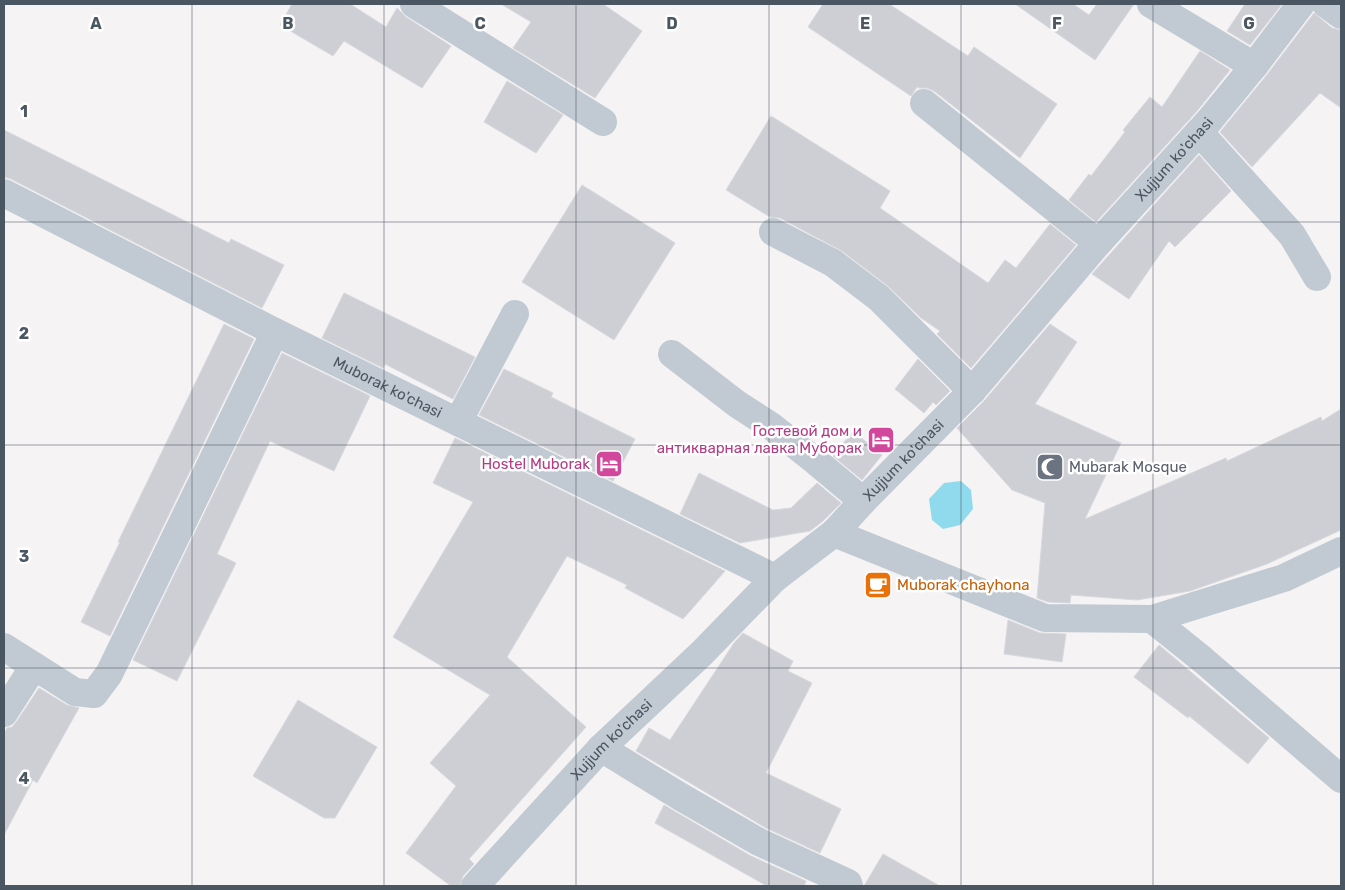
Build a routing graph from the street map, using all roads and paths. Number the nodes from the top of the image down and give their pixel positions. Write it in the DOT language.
graph roads {
  1 [pos="414,4"];
  2 [pos="1151,4"];
  3 [pos="1301,4"];
  4 [pos="1326,4"];
  5 [pos="1341,15"];
  6 [pos="1254,66"];
  7 [pos="924,104"];
  8 [pos="602,122"];
  9 [pos="1199,132"];
  10 [pos="4,193"];
  11 [pos="774,232"];
  12 [pos="1098,243"];
  13 [pos="1317,277"];
  14 [pos="515,314"];
  15 [pos="275,332"];
  16 [pos="672,354"];
  17 [pos="972,391"];
  18 [pos="458,422"];
  19 [pos="863,501"];
  20 [pos="834,533"];
  21 [pos="1341,551"];
  22 [pos="775,578"];
  23 [pos="1152,619"];
  24 [pos="4,647"];
  25 [pos="34,666"];
  26 [pos="4,712"];
  27 [pos="601,748"];
  28 [pos="1341,779"];
  29 [pos="475,886"];
  30 [pos="849,886"];
  1 -- 8 [label="street"];
  2 -- 6 [label="street"];
  3 -- 6 [label="street, Xujjum ko'chasi"];
  4 -- 5 [label="street"];
  6 -- 9 [label="street, Xujjum ko'chasi"];
  7 -- 12 [label="street"];
  9 -- 12 [label="street, Xujjum ko'chasi"];
  9 -- 13 [label="street"];
  10 -- 15 [label="street, Muborak ko'chasi"];
  11 -- 17 [label="street"];
  12 -- 17 [label="street, Xujjum ko'chasi"];
  14 -- 18 [label="street"];
  15 -- 18 [label="street, Muborak ko'chasi"];
  15 -- 25 [label="street"];
  16 -- 19 [label="street"];
  17 -- 19 [label="street, Xujjum ko'chasi"];
  18 -- 22 [label="street, Muborak ko'chasi"];
  19 -- 20 [label="street, Xujjum ko'chasi"];
  20 -- 22 [label="street, Xujjum ko'chasi"];
  20 -- 23 [label="street"];
  21 -- 23 [label="street"];
  22 -- 27 [label="street, Xujjum ko'chasi"];
  23 -- 28 [label="street"];
  24 -- 25 [label="street"];
  25 -- 26 [label="street"];
  27 -- 29 [label="street, Xujjum ko'chasi"];
  27 -- 30 [label="street"];
}
